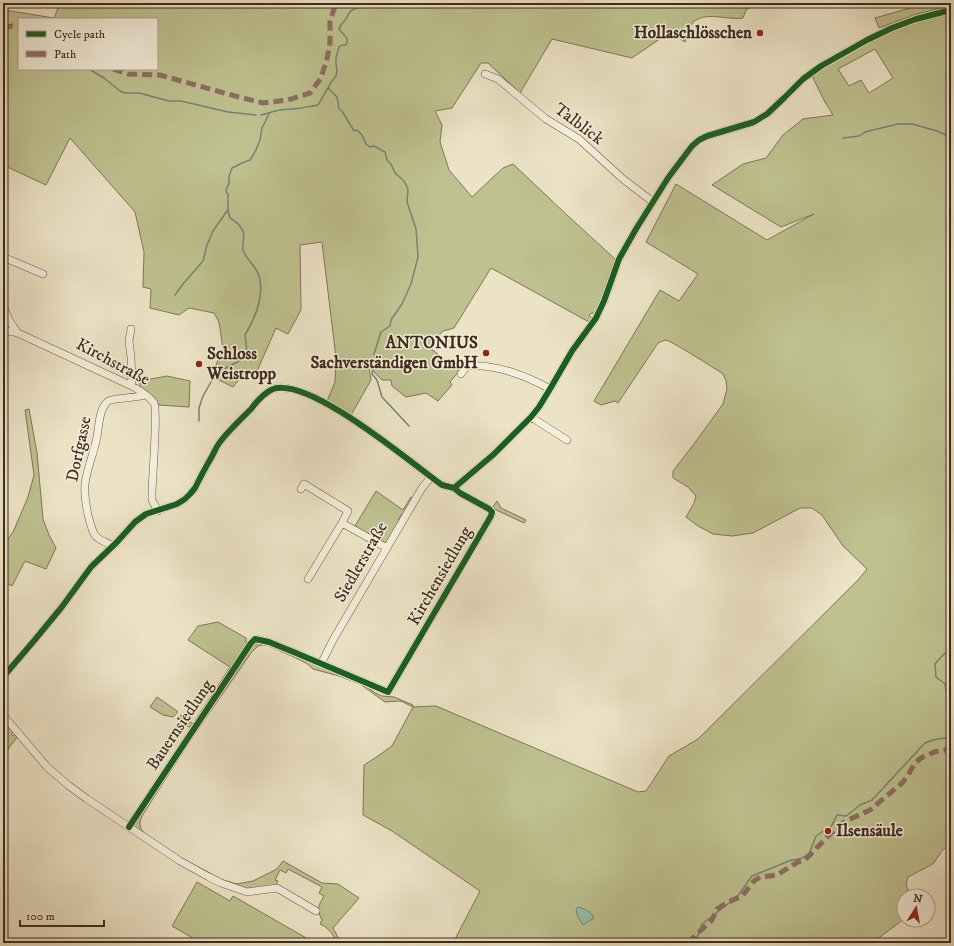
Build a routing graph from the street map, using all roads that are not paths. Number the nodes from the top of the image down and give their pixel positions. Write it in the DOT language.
graph roads {
  1 [pos="951,10"];
  2 [pos="485,74"];
  3 [pos="652,202"];
  4 [pos="3,257"];
  5 [pos="43,274"];
  6 [pos="3,305"];
  7 [pos="131,329"];
  8 [pos="3,330"];
  9 [pos="17,332"];
  10 [pos="462,374"];
  11 [pos="132,386"];
  12 [pos="550,389"];
  13 [pos="145,395"];
  14 [pos="531,417"];
  15 [pos="567,440"];
  16 [pos="431,477"];
  17 [pos="454,488"];
  18 [pos="301,489"];
  19 [pos="158,511"];
  20 [pos="342,523"];
  21 [pos="100,540"];
  22 [pos="113,546"];
  23 [pos="386,548"];
  24 [pos="103,555"];
  25 [pos="308,579"];
  26 [pos="321,664"];
  27 [pos="3,677"];
  28 [pos="3,715"];
  29 [pos="129,827"];
  30 [pos="316,911"];
  1 -- 3 [label="street"];
  2 -- 3 [label="street, Talblick"];
  3 -- 12 [label="street"];
  4 -- 5 [label="street"];
  6 -- 9 [label="street"];
  7 -- 11 [label="street"];
  8 -- 9 [label="street, Kirchstraße"];
  9 -- 11 [label="street, Kirchstraße"];
  10 -- 12 [label="street"];
  11 -- 13 [label="street, Kirchstraße"];
  12 -- 14 [label="street"];
  13 -- 19 [label="street, Kirchstraße"];
  13 -- 21 [label="street, Dorfgasse"];
  14 -- 15 [label="street"];
  14 -- 17 [label="street"];
  16 -- 17 [label="street, Kirchensiedlung"];
  16 -- 19 [label="street, Kirchensiedlung"];
  16 -- 23 [label="street, Siedlerstraße"];
  17 -- 26 [label="street, Kirchensiedlung"];
  18 -- 20 [label="street"];
  19 -- 22 [label="street, Kirchensiedlung"];
  20 -- 23 [label="street"];
  20 -- 25 [label="street"];
  21 -- 22 [label="street"];
  21 -- 24 [label="street, Dorfgasse"];
  22 -- 24 [label="street, Kirchensiedlung"];
  23 -- 26 [label="street, Siedlerstraße"];
  24 -- 27 [label="street, Kirchensiedlung"];
  26 -- 29 [label="street, Bauernsiedlung"];
  28 -- 29 [label="street"];
  29 -- 30 [label="street"];
}
